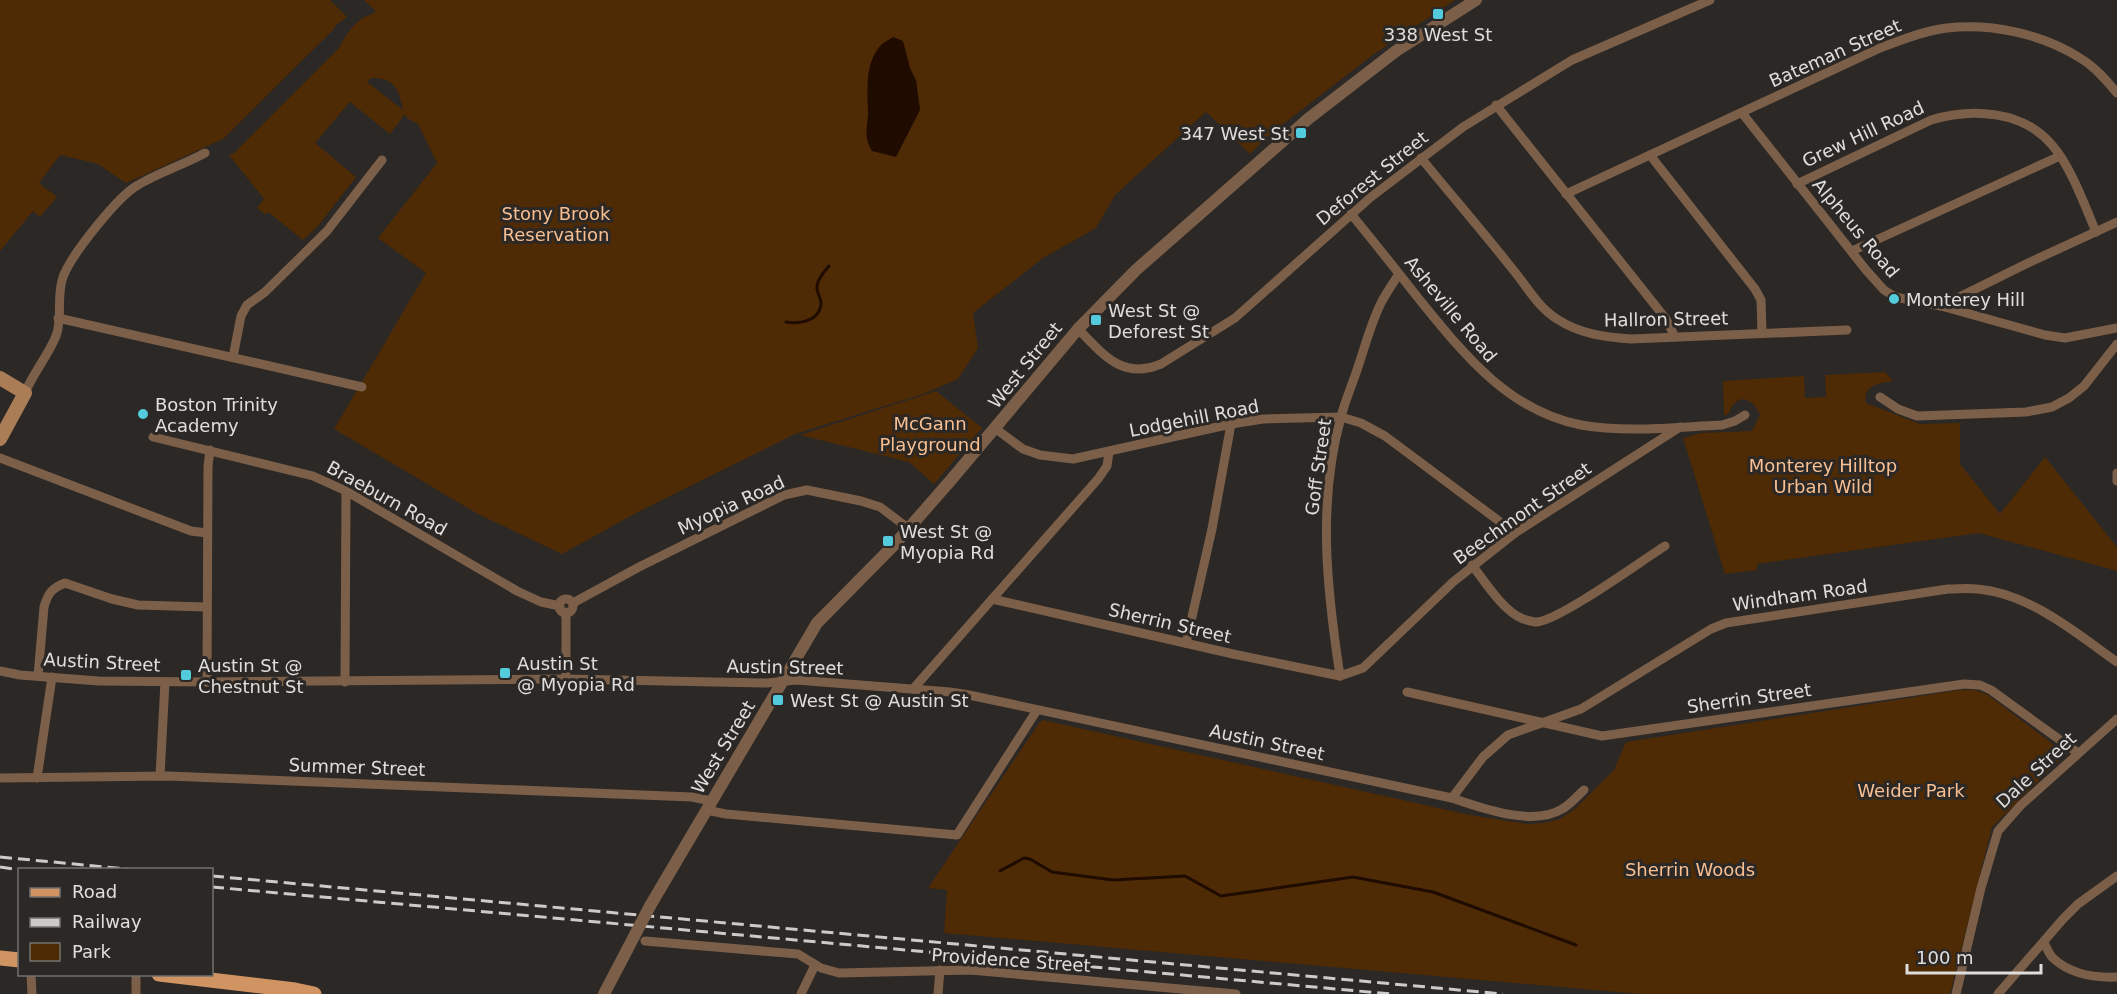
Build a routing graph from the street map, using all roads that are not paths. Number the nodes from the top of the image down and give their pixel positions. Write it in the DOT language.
graph roads {
  1 [pos="1476,0"];
  2 [pos="1710,0"];
  3 [pos="2117,93"];
  4 [pos="1496,105"];
  5 [pos="1742,113"];
  6 [pos="205,153"];
  7 [pos="1650,155"];
  8 [pos="2060,156"];
  9 [pos="1421,158"];
  10 [pos="382,160"];
  11 [pos="1797,183"];
  12 [pos="1566,194"];
  13 [pos="1351,214"];
  14 [pos="2117,222"];
  15 [pos="2096,232"];
  16 [pos="1852,251"];
  17 [pos="1399,274"];
  18 [pos="1941,306"];
  19 [pos="58,318"];
  20 [pos="2117,328"];
  21 [pos="1078,329"];
  22 [pos="1847,330"];
  23 [pos="1762,333"];
  24 [pos="1675,337"];
  25 [pos="2117,344"];
  26 [pos="233,357"];
  27 [pos="0,378"];
  28 [pos="362,387"];
  29 [pos="25,393"];
  30 [pos="1880,397"];
  31 [pos="1745,415"];
  32 [pos="1341,417"];
  33 [pos="1231,424"];
  34 [pos="1680,427"];
  35 [pos="996,429"];
  36 [pos="153,437"];
  37 [pos="0,439"];
  38 [pos="210,450"];
  39 [pos="1109,452"];
  40 [pos="0,458"];
  41 [pos="2117,473"];
  42 [pos="2117,481"];
  43 [pos="346,491"];
  44 [pos="908,528"];
  45 [pos="207,533"];
  46 [pos="1515,533"];
  47 [pos="1665,546"];
  48 [pos="1472,566"];
  49 [pos="992,599"];
  50 [pos="206,607"];
  51 [pos="563,609"];
  52 [pos="1186,642"];
  53 [pos="2117,662"];
  54 [pos="0,671"];
  55 [pos="38,676"];
  56 [pos="1340,676"];
  57 [pos="52,677"];
  58 [pos="566,679"];
  59 [pos="165,682"];
  60 [pos="207,682"];
  61 [pos="345,682"];
  62 [pos="782,682"];
  63 [pos="913,689"];
  64 [pos="1407,692"];
  65 [pos="1037,710"];
  66 [pos="2117,719"];
  67 [pos="1541,723"];
  68 [pos="2078,753"];
  69 [pos="160,776"];
  70 [pos="0,778"];
  71 [pos="37,778"];
  72 [pos="1584,790"];
  73 [pos="1452,798"];
  74 [pos="709,805"];
  75 [pos="2117,876"];
  76 [pos="645,941"];
  77 [pos="2044,943"];
  78 [pos="0,958"];
  79 [pos="18,960"];
  80 [pos="815,965"];
  81 [pos="940,970"];
  82 [pos="32,976"];
  83 [pos="136,976"];
  84 [pos="168,976"];
  85 [pos="2117,977"];
  86 [pos="32,994"];
  87 [pos="136,994"];
  88 [pos="314,994"];
  89 [pos="604,994"];
  90 [pos="801,994"];
  91 [pos="939,994"];
  92 [pos="1236,994"];
  93 [pos="1956,994"];
  94 [pos="1998,994"];
  1 -- 21 [label="street, West Street"];
  2 -- 4 [label="street, Deforest Street"];
  3 -- 5 [label="street, Bateman Street"];
  4 -- 9 [label="street, Deforest Street"];
  4 -- 12 [label="street"];
  5 -- 7 [label="street, Bateman Street"];
  5 -- 11 [label="street, Alpheus Road"];
  6 -- 19 [label="street"];
  7 -- 12 [label="street, Bateman Street"];
  7 -- 23 [label="street"];
  8 -- 11 [label="street, Grew Hill Road"];
  8 -- 15 [label="street, Grew Hill Road"];
  8 -- 16 [label="street"];
  9 -- 13 [label="street, Deforest Street"];
  9 -- 24 [label="street, Hallron Street"];
  10 -- 26 [label="street"];
  11 -- 16 [label="street, Alpheus Road"];
  12 -- 24 [label="street"];
  13 -- 17 [label="street, Asheville Road"];
  13 -- 21 [label="street, Deforest Street"];
  14 -- 15 [label="street"];
  15 -- 18 [label="street"];
  16 -- 18 [label="street, Alpheus Road"];
  17 -- 32 [label="street, Goff Street"];
  17 -- 34 [label="street, Asheville Road"];
  18 -- 20 [label="street, Alpheus Road"];
  19 -- 26 [label="street"];
  19 -- 29 [label="street"];
  21 -- 35 [label="street, West Street"];
  22 -- 23 [label="street, Hallron Street"];
  23 -- 24 [label="street, Hallron Street"];
  25 -- 30 [label="street"];
  26 -- 28 [label="street"];
  27 -- 29 [label="main road"];
  29 -- 37 [label="main road"];
  31 -- 34 [label="street, Beechmont Street"];
  32 -- 33 [label="street, Lodgehill Road"];
  32 -- 46 [label="street, Lodgehill Road"];
  32 -- 56 [label="street, Goff Street"];
  33 -- 39 [label="street, Lodgehill Road"];
  33 -- 52 [label="street"];
  34 -- 46 [label="street, Beechmont Street"];
  35 -- 39 [label="street, Lodgehill Road"];
  35 -- 44 [label="street, West Street"];
  36 -- 38 [label="street, Braeburn Road"];
  38 -- 43 [label="street, Braeburn Road"];
  38 -- 45 [label="street"];
  39 -- 49 [label="street"];
  40 -- 45 [label="street"];
  41 -- 42 [label="street"];
  43 -- 51 [label="street, Braeburn Road"];
  43 -- 61 [label="street"];
  44 -- 51 [label="street, Myopia Road"];
  44 -- 62 [label="street, West Street"];
  45 -- 50 [label="street"];
  46 -- 48 [label="street, Beechmont Street"];
  47 -- 48 [label="street"];
  48 -- 56 [label="street, Beechmont Street"];
  49 -- 52 [label="street, Sherrin Street"];
  49 -- 63 [label="street"];
  50 -- 55 [label="street"];
  50 -- 60 [label="street"];
  51 -- 58 [label="street"];
  52 -- 56 [label="street, Sherrin Street"];
  53 -- 67 [label="street, Windham Road"];
  54 -- 55 [label="street, Austin Street"];
  55 -- 57 [label="street, Austin Street"];
  57 -- 59 [label="street, Austin Street"];
  57 -- 71 [label="street"];
  58 -- 61 [label="street, Austin Street"];
  58 -- 62 [label="street, Austin Street"];
  59 -- 60 [label="street, Austin Street"];
  59 -- 69 [label="street"];
  60 -- 61 [label="street, Austin Street"];
  62 -- 63 [label="street, Austin Street"];
  62 -- 74 [label="street, West Street"];
  63 -- 65 [label="street, Austin Street"];
  64 -- 67 [label="street, Sherrin Street"];
  65 -- 73 [label="street, Austin Street"];
  65 -- 74 [label="street, Summer Street"];
  66 -- 68 [label="street, Dale Street"];
  67 -- 68 [label="street, Sherrin Street"];
  67 -- 73 [label="street, Windham Road"];
  68 -- 93 [label="street, Dale Street"];
  69 -- 71 [label="street, Summer Street"];
  69 -- 74 [label="street, Summer Street"];
  70 -- 71 [label="street, Summer Street"];
  72 -- 73 [label="street, Austin Street"];
  74 -- 89 [label="street, West Street, bridge"];
  75 -- 77 [label="street"];
  76 -- 80 [label="street, Providence Street"];
  77 -- 85 [label="street"];
  77 -- 94 [label="street"];
  78 -- 79 [label="main road"];
  80 -- 81 [label="street, Providence Street"];
  80 -- 90 [label="street"];
  81 -- 91 [label="street"];
  81 -- 92 [label="street, Providence Street"];
  82 -- 86 [label="street"];
  83 -- 87 [label="street"];
  84 -- 88 [label="main road"];
}
